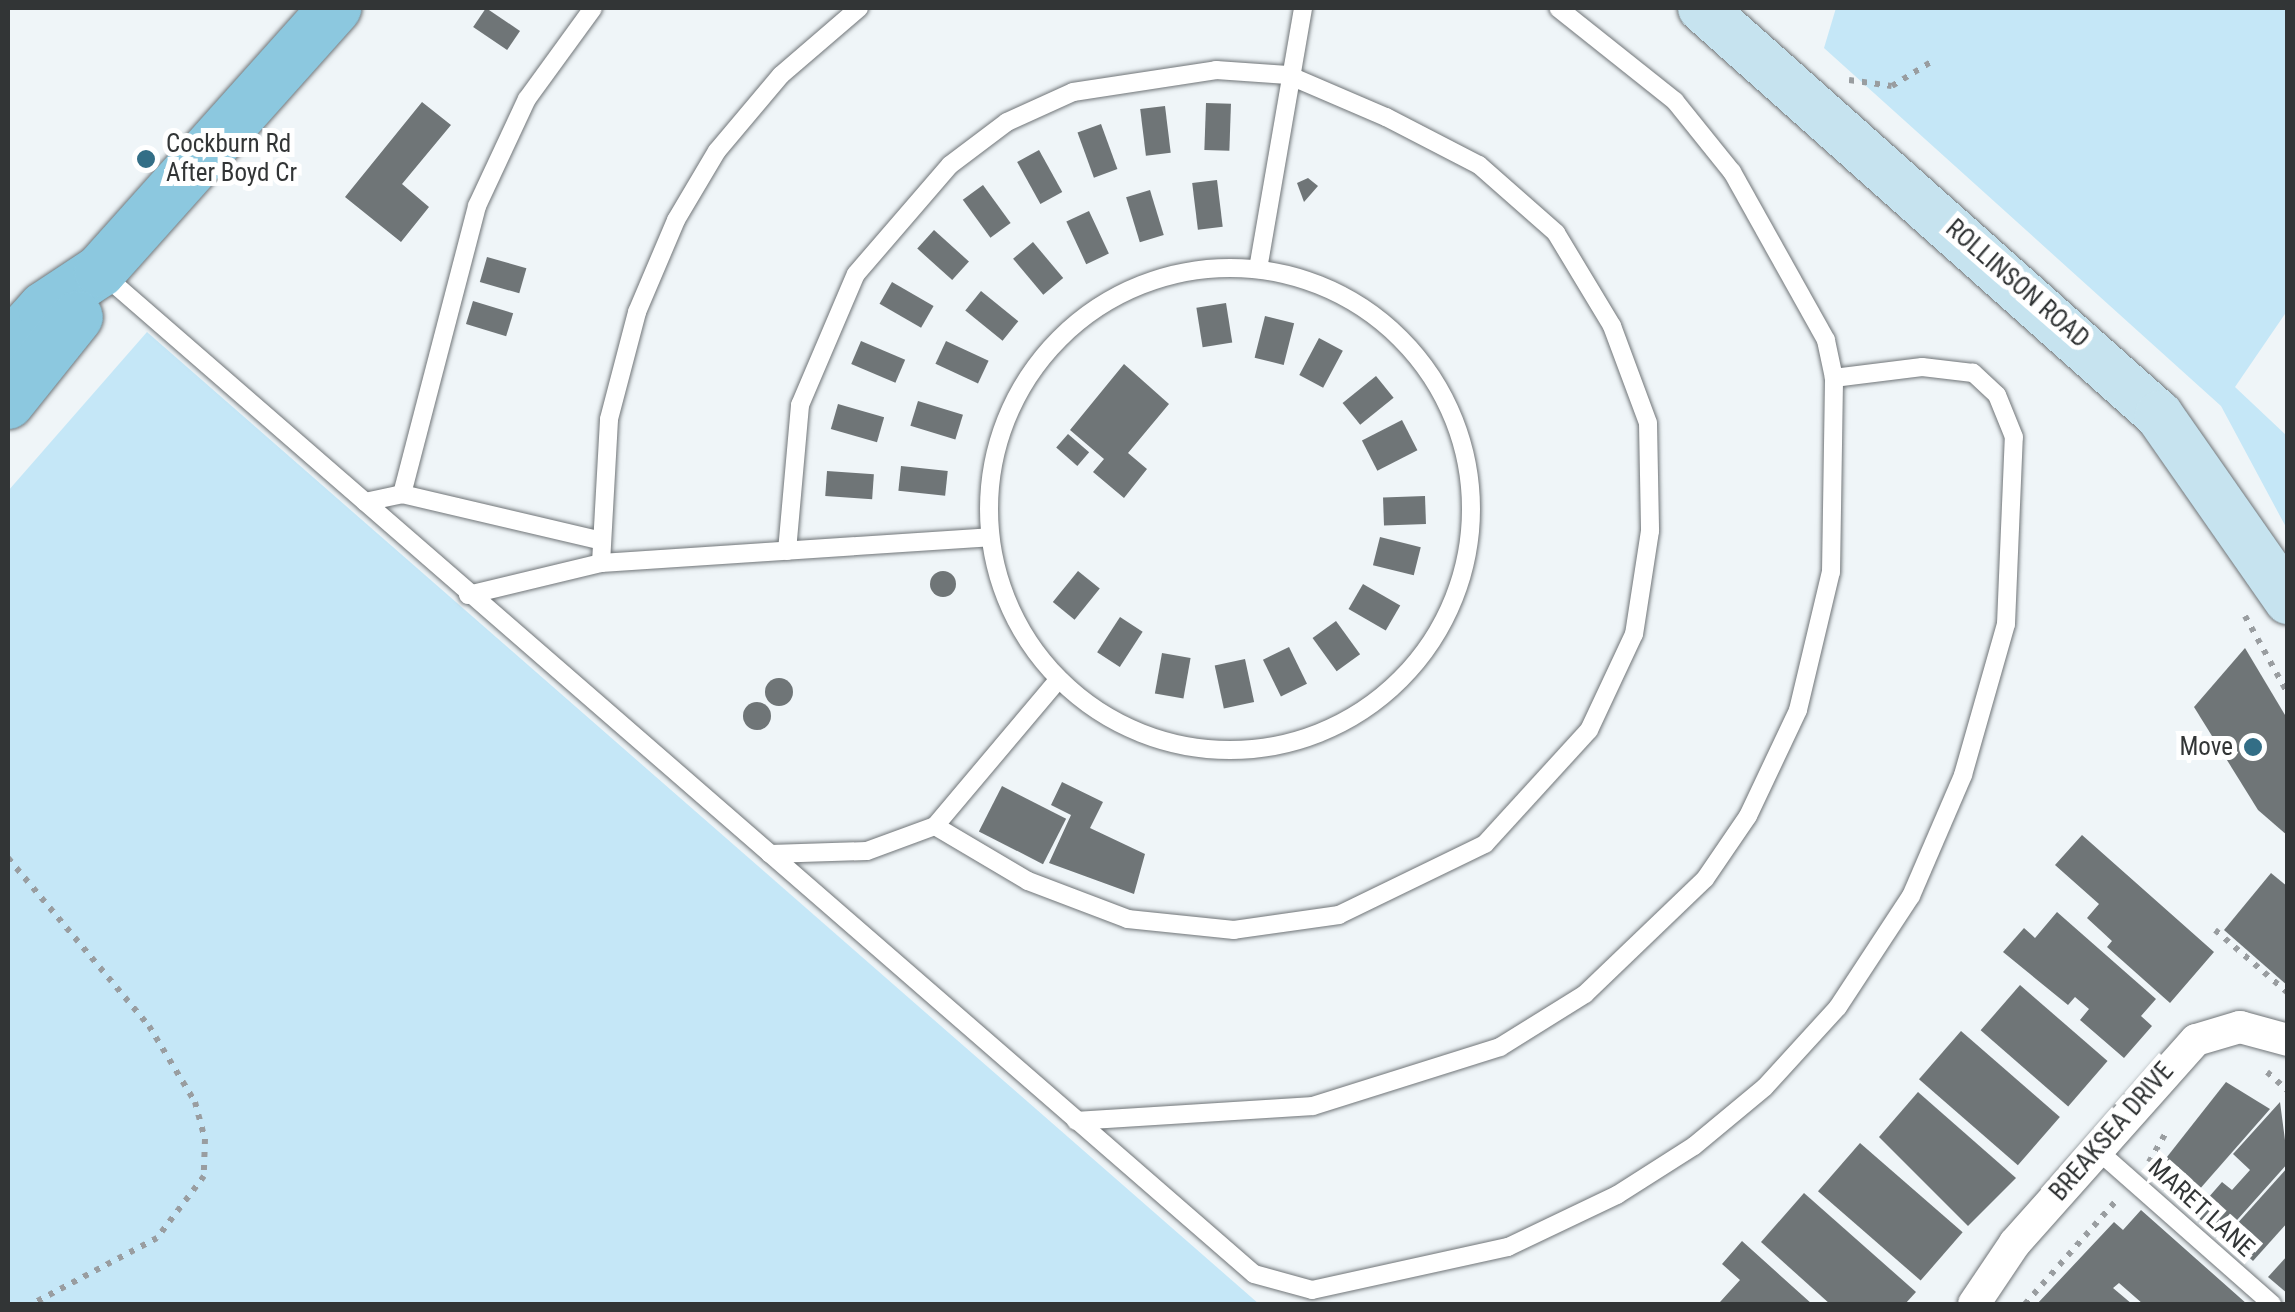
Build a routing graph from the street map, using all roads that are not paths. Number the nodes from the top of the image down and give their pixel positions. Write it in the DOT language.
graph roads {
  1 [pos="336,8"];
  2 [pos="593,8"];
  3 [pos="859,8"];
  4 [pos="1303,8"];
  5 [pos="1558,8"];
  6 [pos="1709,10"];
  7 [pos="1288,75"];
  8 [pos="1258,269"];
  9 [pos="100,271"];
  10 [pos="8,348"];
  11 [pos="1834,378"];
  12 [pos="8,403"];
  13 [pos="402,494"];
  14 [pos="365,502"];
  15 [pos="982,538"];
  16 [pos="602,541"];
  17 [pos="787,550"];
  18 [pos="601,563"];
  19 [pos="468,596"];
  20 [pos="2288,600"];
  21 [pos="1057,681"];
  22 [pos="934,826"];
  23 [pos="770,854"];
  24 [pos="2288,1040"];
  25 [pos="1076,1121"];
  26 [pos="2096,1149"];
  27 [pos="1974,1304"];
  28 [pos="2272,1304"];
  1 -- 9 [label="main road"];
  2 -- 13 [label="lane"];
  3 -- 16 [label="lane"];
  4 -- 7 [label="lane"];
  5 -- 11 [label="lane"];
  6 -- 20 [label="street, ROLLINSON ROAD"];
  7 -- 8 [label="lane"];
  7 -- 17 [label="lane"];
  7 -- 22 [label="lane"];
  8 -- 15 [label="lane"];
  8 -- 21 [label="lane"];
  9 -- 10 [label="main road"];
  9 -- 12 [label="main road"];
  9 -- 14 [label="lane"];
  11 -- 25 [label="lane"];
  11 -- 25 [label="lane"];
  13 -- 14 [label="lane"];
  13 -- 16 [label="lane"];
  14 -- 19 [label="lane"];
  15 -- 17 [label="lane"];
  15 -- 21 [label="lane"];
  16 -- 18 [label="lane"];
  17 -- 18 [label="lane"];
  18 -- 19 [label="lane"];
  19 -- 23 [label="lane"];
  21 -- 22 [label="lane"];
  22 -- 23 [label="lane"];
  23 -- 25 [label="lane"];
  24 -- 26 [label="street, BREAKSEA DRIVE"];
  26 -- 27 [label="street, BREAKSEA DRIVE"];
  26 -- 28 [label="lane, MARET LANE"];
}
